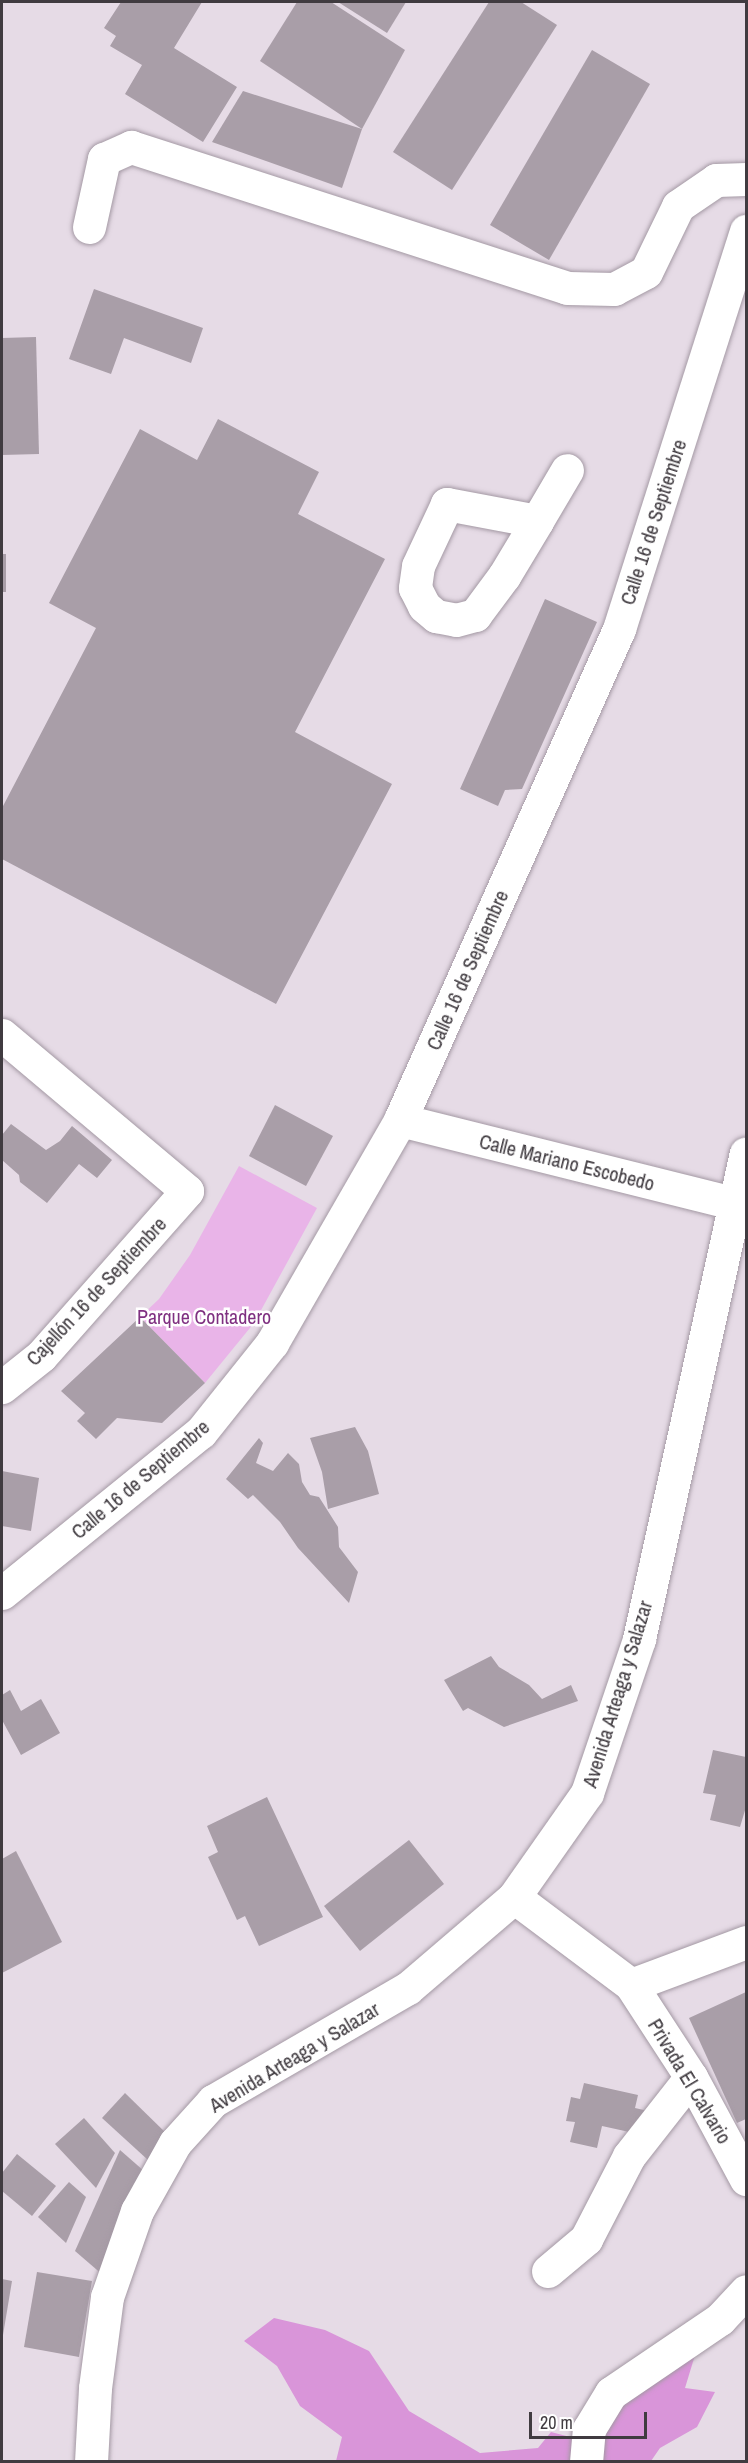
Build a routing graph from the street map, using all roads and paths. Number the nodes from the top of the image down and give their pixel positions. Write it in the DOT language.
graph roads {
  1 [pos="747,179"];
  2 [pos="89,227"];
  3 [pos="747,231"];
  4 [pos="567,470"];
  5 [pos="537,521"];
  6 [pos="2,1035"];
  7 [pos="400,1120"];
  8 [pos="747,1154"];
  9 [pos="733,1203"];
  10 [pos="2,1387"];
  11 [pos="2,1593"];
  12 [pos="514,1897"];
  13 [pos="747,1942"];
  14 [pos="631,1985"];
  15 [pos="691,2078"];
  16 [pos="747,2179"];
  17 [pos="548,2271"];
  18 [pos="747,2291"];
  19 [pos="91,2462"];
  20 [pos="586,2462"];
  1 -- 2 [label="street"];
  3 -- 7 [label="street, Calle 16 de Septiembre"];
  4 -- 5 [label="street"];
  6 -- 10 [label="street, Cajellón 16 de Septiembre"];
  7 -- 9 [label="street, Calle Mariano Escobedo"];
  7 -- 11 [label="street, Calle 16 de Septiembre"];
  8 -- 9 [label="street, Avenida Arteaga y Salazar"];
  9 -- 12 [label="street, Avenida Arteaga y Salazar"];
  12 -- 14 [label="street"];
  12 -- 19 [label="street, Avenida Arteaga y Salazar"];
  13 -- 14 [label="street"];
  14 -- 15 [label="street, Privada El Calvario"];
  15 -- 16 [label="street, Privada El Calvario"];
  15 -- 17 [label="street"];
  18 -- 20 [label="street"];
}
